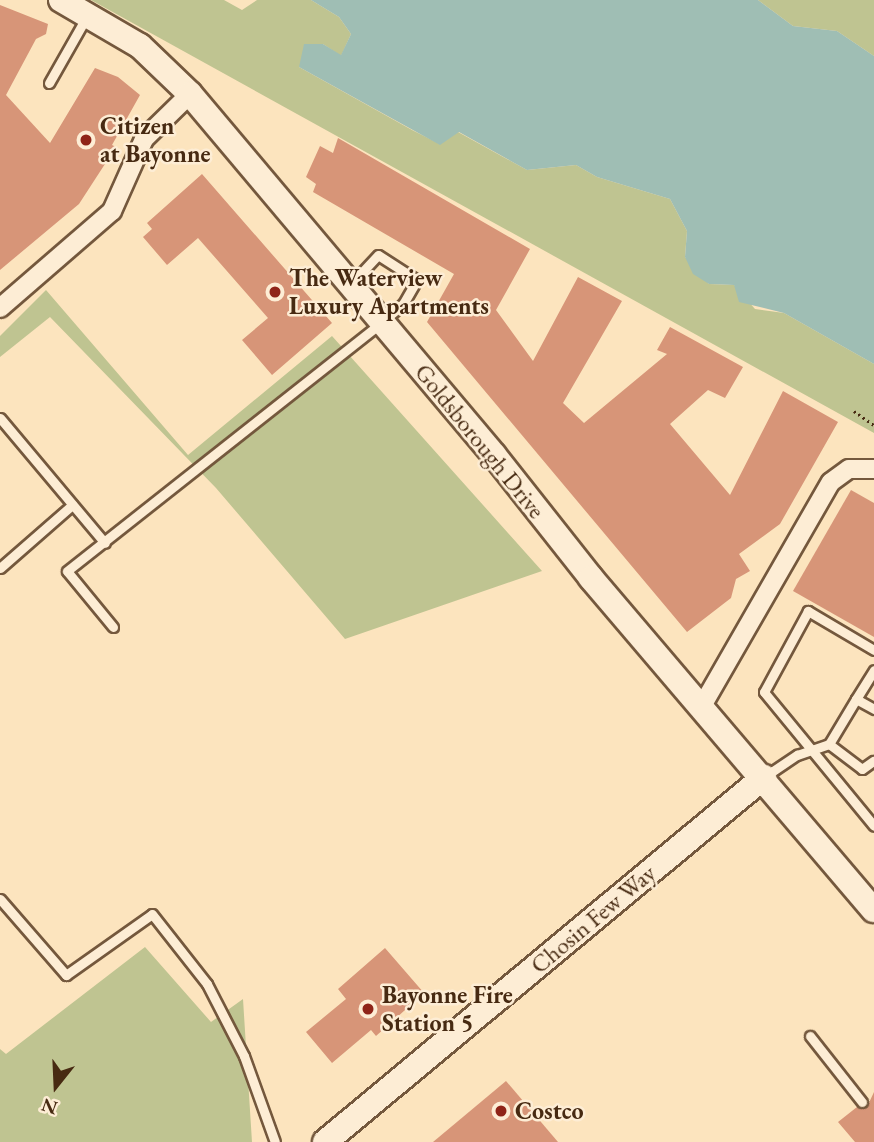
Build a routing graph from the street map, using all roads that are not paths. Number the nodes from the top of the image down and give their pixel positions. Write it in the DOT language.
graph roads {
  1 [pos="61,0"];
  2 [pos="87,15"];
  3 [pos="49,83"];
  4 [pos="190,94"];
  5 [pos="351,285"];
  6 [pos="0,308"];
  7 [pos="382,322"];
  8 [pos="2,425"];
  9 [pos="872,468"];
  10 [pos="72,505"];
  11 [pos="106,543"];
  12 [pos="0,568"];
  13 [pos="113,627"];
  14 [pos="874,650"];
  15 [pos="874,670"];
  16 [pos="856,699"];
  17 [pos="702,706"];
  18 [pos="874,709"];
  19 [pos="828,744"];
  20 [pos="810,751"];
  21 [pos="873,761"];
  22 [pos="764,777"];
  23 [pos="874,826"];
  24 [pos="0,899"];
  25 [pos="874,910"];
  26 [pos="810,1036"];
  27 [pos="862,1102"];
  28 [pos="275,1142"];
  29 [pos="325,1142"];
  1 -- 2 [label="street, Goldsborough Drive"];
  2 -- 3 [label="lane"];
  2 -- 4 [label="street, Goldsborough Drive"];
  4 -- 5 [label="street, Goldsborough Drive"];
  4 -- 6 [label="street"];
  5 -- 7 [label="street, Goldsborough Drive"];
  5 -- 7 [label="lane"];
  7 -- 11 [label="lane"];
  7 -- 17 [label="street, Goldsborough Drive"];
  8 -- 10 [label="lane"];
  9 -- 17 [label="street"];
  10 -- 11 [label="lane"];
  10 -- 12 [label="lane"];
  11 -- 13 [label="lane"];
  14 -- 20 [label="lane"];
  15 -- 16 [label="lane"];
  16 -- 18 [label="lane"];
  16 -- 19 [label="lane"];
  17 -- 22 [label="street, Goldsborough Drive"];
  19 -- 20 [label="lane"];
  19 -- 21 [label="lane"];
  20 -- 22 [label="lane"];
  20 -- 23 [label="lane"];
  22 -- 25 [label="street, Goldsborough Drive"];
  22 -- 29 [label="street, Chosin Few Way"];
  24 -- 28 [label="lane"];
  26 -- 27 [label="lane"];
}
